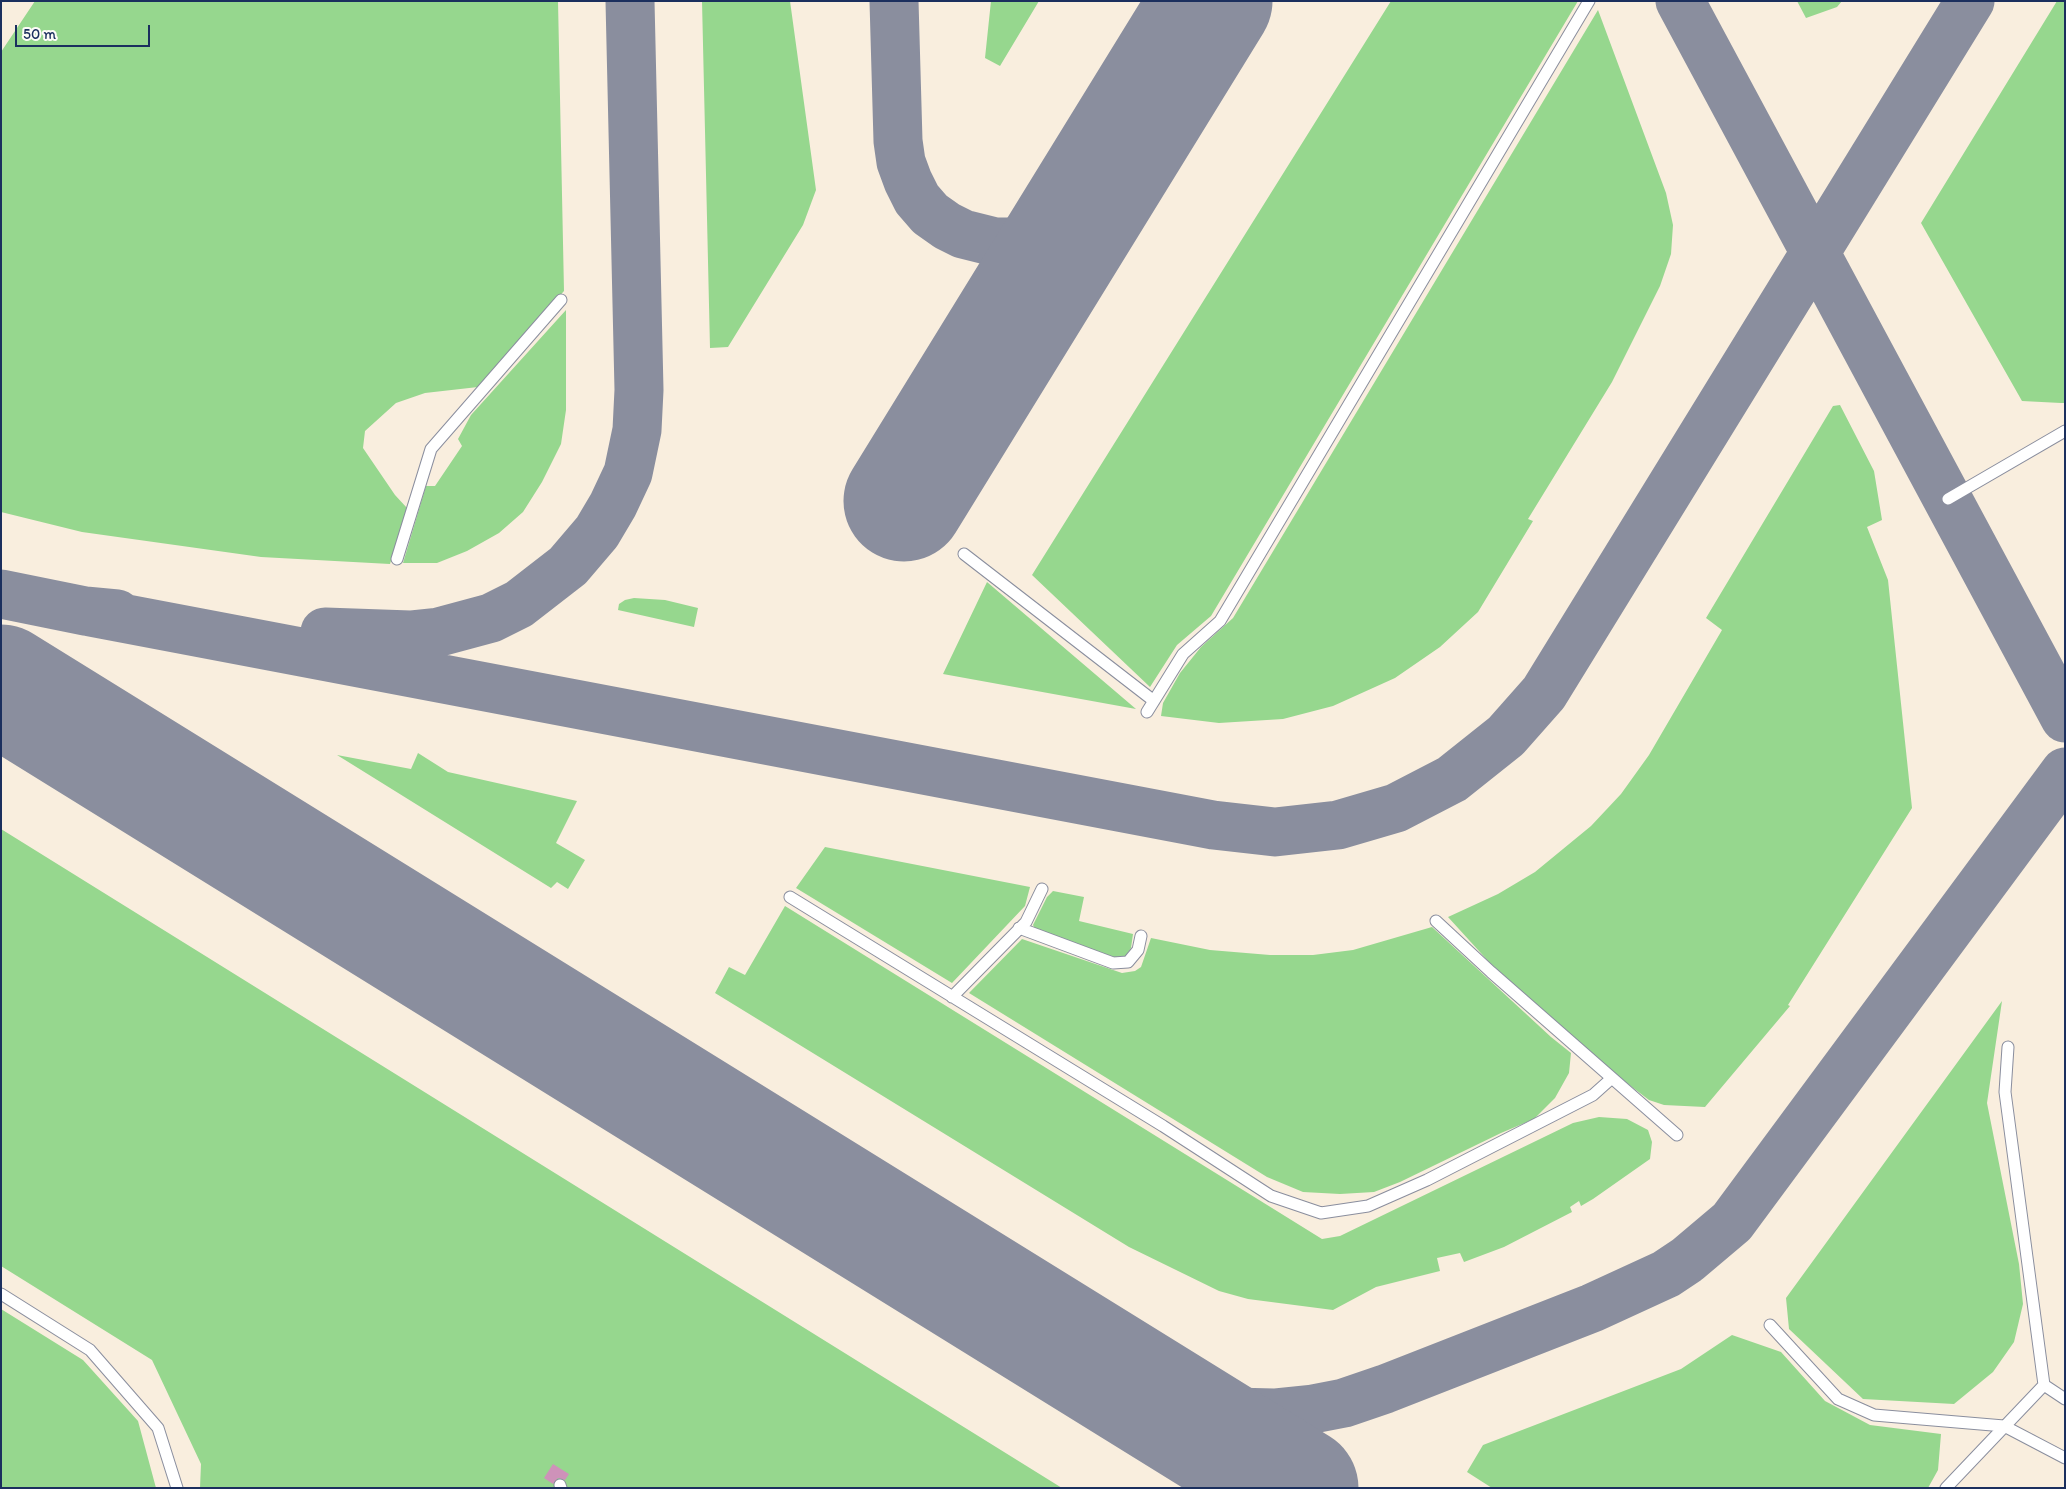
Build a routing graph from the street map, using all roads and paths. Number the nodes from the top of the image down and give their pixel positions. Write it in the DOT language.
graph roads {
  1 [pos="1589,1"];
  2 [pos="561,300"];
  3 [pos="2065,431"];
  4 [pos="1948,500"];
  5 [pos="964,554"];
  6 [pos="397,559"];
  7 [pos="1154,701"];
  8 [pos="1147,712"];
  9 [pos="1042,889"];
  10 [pos="790,896"];
  11 [pos="1436,921"];
  12 [pos="1019,928"];
  13 [pos="1141,936"];
  14 [pos="952,996"];
  15 [pos="2008,1047"];
  16 [pos="1612,1078"];
  17 [pos="1677,1135"];
  18 [pos="1,1294"];
  19 [pos="1770,1325"];
  20 [pos="2044,1385"];
  21 [pos="2065,1399"];
  22 [pos="2004,1426"];
  23 [pos="2065,1458"];
  24 [pos="177,1488"];
  25 [pos="1946,1488"];
  1 -- 7 [label="lane"];
  2 -- 6 [label="lane"];
  3 -- 4 [label="lane"];
  5 -- 7 [label="lane"];
  7 -- 8 [label="lane"];
  9 -- 12 [label="lane"];
  10 -- 14 [label="lane"];
  11 -- 16 [label="lane"];
  12 -- 13 [label="lane"];
  12 -- 14 [label="lane"];
  14 -- 16 [label="lane"];
  15 -- 20 [label="lane"];
  16 -- 17 [label="lane"];
  18 -- 24 [label="lane"];
  19 -- 22 [label="lane"];
  20 -- 21 [label="lane"];
  20 -- 22 [label="lane"];
  22 -- 23 [label="lane"];
  22 -- 25 [label="lane"];
}
